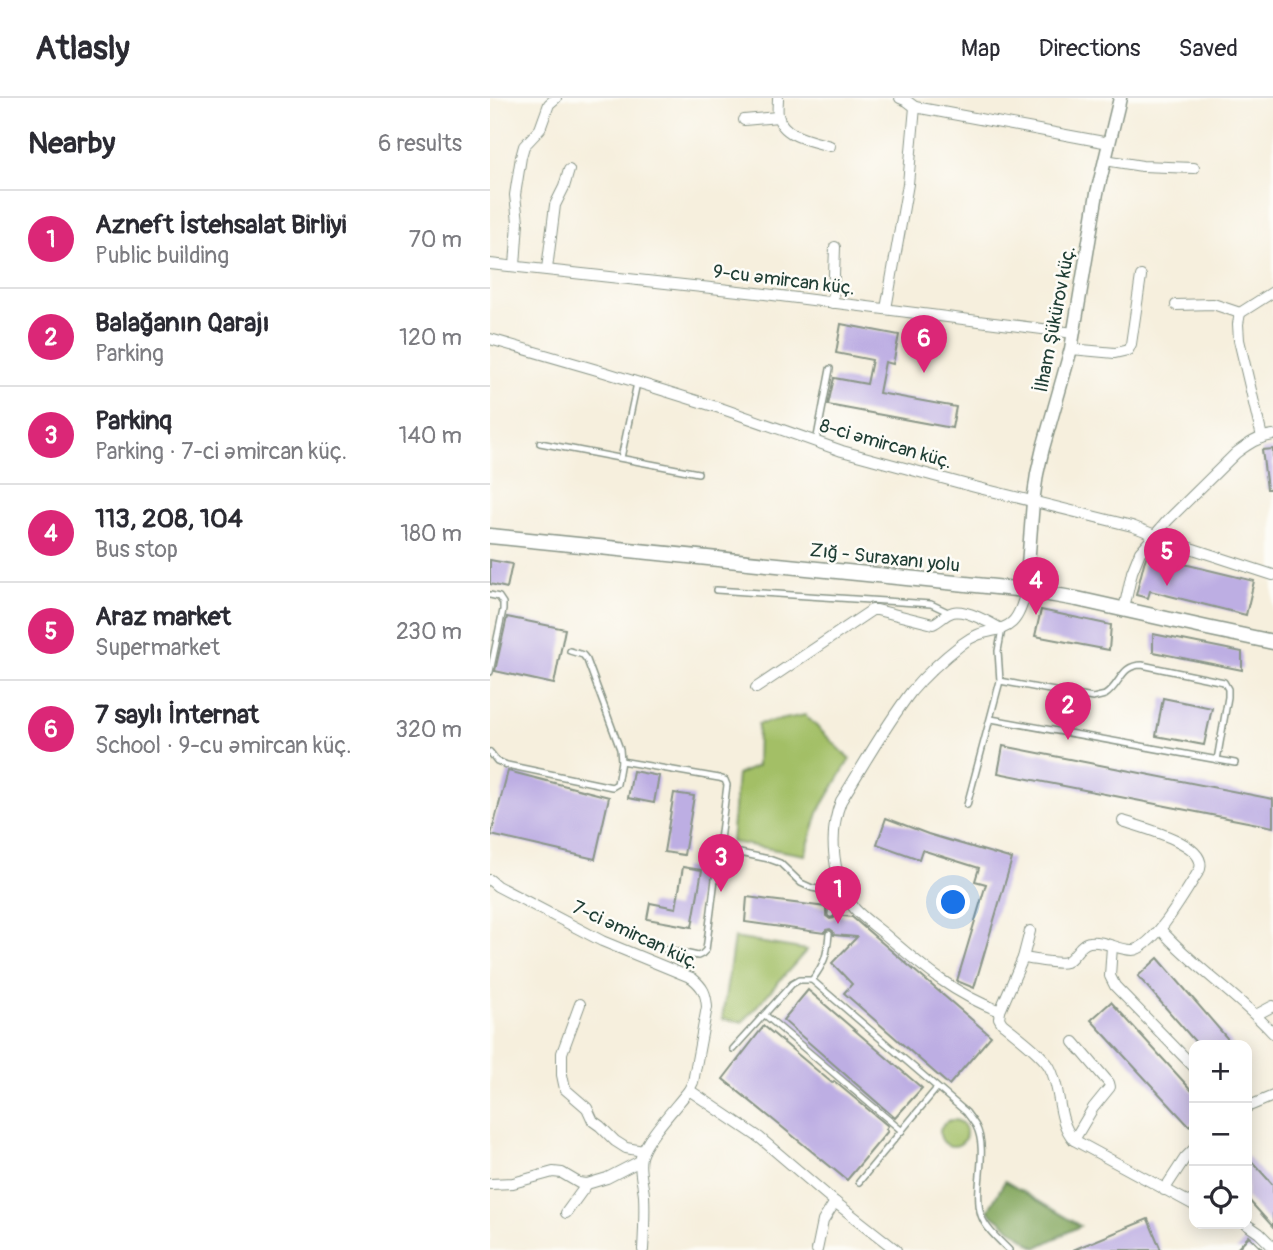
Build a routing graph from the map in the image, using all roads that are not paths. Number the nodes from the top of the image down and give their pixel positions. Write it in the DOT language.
graph roads {
  1 [pos="556,98"];
  2 [pos="778,98"];
  3 [pos="900,98"];
  4 [pos="1120,98"];
  5 [pos="915,107"];
  6 [pos="778,117"];
  7 [pos="744,120"];
  8 [pos="1109,143"];
  9 [pos="830,146"];
  10 [pos="1105,160"];
  11 [pos="1194,168"];
  12 [pos="569,170"];
  13 [pos="835,247"];
  14 [pos="490,264"];
  15 [pos="515,266"];
  16 [pos="547,269"];
  17 [pos="1141,276"];
  18 [pos="1273,292"];
  19 [pos="833,303"];
  20 [pos="1177,305"];
  21 [pos="886,309"];
  22 [pos="1240,313"];
  23 [pos="1074,333"];
  24 [pos="490,339"];
  25 [pos="1071,349"];
  26 [pos="830,369"];
  27 [pos="636,383"];
  28 [pos="1267,436"];
  29 [pos="816,442"];
  30 [pos="540,443"];
  31 [pos="621,457"];
  32 [pos="698,473"];
  33 [pos="1032,502"];
  34 [pos="490,536"];
  35 [pos="1153,536"];
  36 [pos="1273,575"];
  37 [pos="716,590"];
  38 [pos="1026,590"];
  39 [pos="490,595"];
  40 [pos="1124,609"];
  41 [pos="950,613"];
  42 [pos="1002,629"];
  43 [pos="1273,642"];
  44 [pos="570,652"];
  45 [pos="490,672"];
  46 [pos="1000,681"];
  47 [pos="756,688"];
  48 [pos="990,719"];
  49 [pos="490,752"];
  50 [pos="1217,760"];
  51 [pos="621,761"];
  52 [pos="1235,763"];
  53 [pos="967,805"];
  54 [pos="1123,821"];
  55 [pos="720,849"];
  56 [pos="837,870"];
  57 [pos="490,880"];
  58 [pos="833,891"];
  59 [pos="831,914"];
  60 [pos="1161,930"];
  61 [pos="1030,931"];
  62 [pos="829,934"];
  63 [pos="648,945"];
  64 [pos="1112,946"];
  65 [pos="1023,958"];
  66 [pos="812,980"];
  67 [pos="580,1004"];
  68 [pos="1273,1006"];
  69 [pos="1000,1011"];
  70 [pos="765,1014"];
  71 [pos="1256,1015"];
  72 [pos="1273,1033"];
  73 [pos="1074,1042"];
  74 [pos="733,1049"];
  75 [pos="1189,1063"];
  76 [pos="937,1088"];
  77 [pos="689,1090"];
  78 [pos="1273,1096"];
  79 [pos="1252,1105"];
  80 [pos="902,1130"];
  81 [pos="1074,1140"];
  82 [pos="1189,1155"];
  83 [pos="642,1156"];
  84 [pos="859,1182"];
  85 [pos="587,1184"];
  86 [pos="490,1185"];
  87 [pos="1164,1190"];
  88 [pos="835,1202"];
  89 [pos="1189,1202"];
  90 [pos="566,1213"];
  91 [pos="1252,1228"];
  92 [pos="1273,1247"];
  93 [pos="643,1250"];
  94 [pos="817,1250"];
  95 [pos="896,1250"];
  96 [pos="1009,1250"];
  1 -- 15 [label="street"];
  2 -- 6 [label="street"];
  3 -- 5 [label="street"];
  4 -- 8 [label="street, İlham Şükürov küç."];
  5 -- 8 [label="street"];
  5 -- 21 [label="street"];
  6 -- 7 [label="street"];
  6 -- 9 [label="street"];
  8 -- 10 [label="street, İlham Şükürov küç."];
  10 -- 11 [label="street"];
  10 -- 23 [label="street, İlham Şükürov küç."];
  12 -- 16 [label="street"];
  13 -- 19 [label="street"];
  14 -- 15 [label="street, 9-cu Əmircan küç."];
  15 -- 16 [label="street, 9-cu Əmircan küç."];
  16 -- 19 [label="street, 9-cu Əmircan küç."];
  17 -- 25 [label="street"];
  18 -- 22 [label="street"];
  19 -- 21 [label="street, 9-cu Əmircan küç."];
  20 -- 22 [label="street"];
  21 -- 23 [label="street, 9-cu Əmircan küç."];
  22 -- 28 [label="street"];
  23 -- 25 [label="street, İlham Şükürov küç."];
  24 -- 27 [label="street, 8-ci Əmircan küç."];
  25 -- 33 [label="street, İlham Şükürov küç."];
  26 -- 29 [label="lane"];
  27 -- 29 [label="street, 8-ci Əmircan küç."];
  27 -- 31 [label="lane"];
  28 -- 35 [label="street"];
  29 -- 33 [label="street, 8-ci Əmircan küç."];
  30 -- 31 [label="lane"];
  31 -- 32 [label="lane"];
  33 -- 35 [label="street, 8-ci Əmircan küç."];
  33 -- 38 [label="street, İlham Şükürov küç."];
  34 -- 38 [label="main road, Zığ - Suraxanı yolu"];
  35 -- 36 [label="street, 8-ci Əmircan küç."];
  35 -- 40 [label="street"];
  37 -- 41 [label="lane"];
  38 -- 40 [label="main road, Zığ - Suraxanı yolu"];
  38 -- 42 [label="street"];
  39 -- 45 [label="lane"];
  40 -- 43 [label="main road, Zığ - Suraxanı yolu"];
  41 -- 42 [label="street"];
  41 -- 47 [label="street"];
  42 -- 46 [label="lane"];
  42 -- 56 [label="street"];
  44 -- 51 [label="lane"];
  46 -- 48 [label="lane"];
  46 -- 50 [label="lane"];
  48 -- 50 [label="lane"];
  48 -- 53 [label="lane"];
  49 -- 51 [label="lane"];
  50 -- 52 [label="lane"];
  51 -- 55 [label="lane"];
  54 -- 60 [label="street"];
  55 -- 58 [label="lane"];
  55 -- 63 [label="lane"];
  56 -- 58 [label="lane"];
  56 -- 69 [label="street"];
  57 -- 77 [label="street, 7-ci Əmircan küç."];
  58 -- 59 [label="lane"];
  60 -- 64 [label="street"];
  60 -- 71 [label="street"];
  61 -- 65 [label="street"];
  62 -- 66 [label="lane"];
  64 -- 65 [label="street"];
  64 -- 75 [label="street"];
  65 -- 69 [label="street"];
  66 -- 70 [label="lane"];
  66 -- 76 [label="lane"];
  67 -- 83 [label="street"];
  68 -- 71 [label="street"];
  69 -- 81 [label="street"];
  70 -- 74 [label="lane"];
  70 -- 80 [label="lane"];
  71 -- 72 [label="street"];
  73 -- 81 [label="street"];
  76 -- 80 [label="lane"];
  76 -- 96 [label="lane"];
  77 -- 83 [label="street, 7-ci Əmircan küç."];
  77 -- 88 [label="street"];
  78 -- 79 [label="street"];
  80 -- 84 [label="lane"];
  81 -- 87 [label="street"];
  82 -- 87 [label="street"];
  83 -- 85 [label="street"];
  83 -- 93 [label="street"];
  85 -- 86 [label="street"];
  85 -- 90 [label="street"];
  87 -- 89 [label="street"];
  88 -- 94 [label="street"];
  88 -- 95 [label="street"];
  91 -- 92 [label="street"];
}
